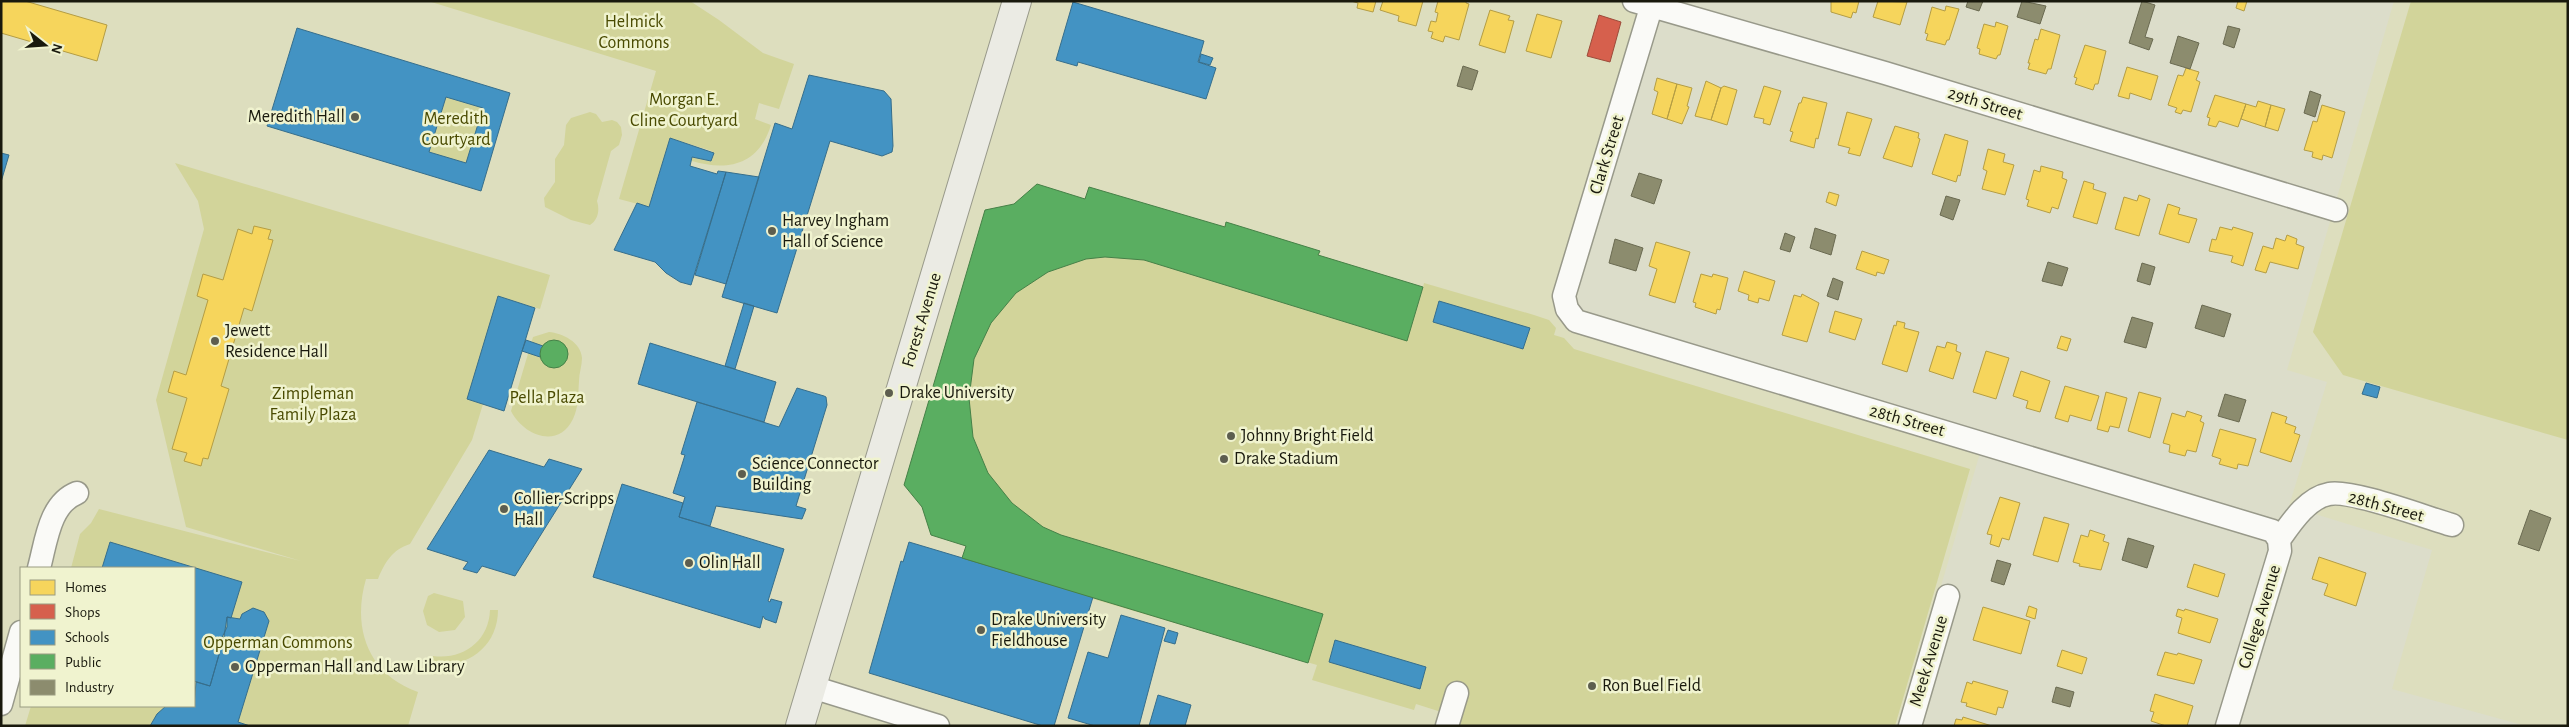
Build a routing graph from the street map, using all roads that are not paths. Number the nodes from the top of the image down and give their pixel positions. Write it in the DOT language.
graph roads {
  1 [pos="1017,1"];
  2 [pos="1646,3"];
  3 [pos="2336,210"];
  4 [pos="1567,309"];
  5 [pos="77,494"];
  6 [pos="2251,523"];
  7 [pos="2452,525"];
  8 [pos="2279,540"];
  9 [pos="39,567"];
  10 [pos="1948,596"];
  11 [pos="20,636"];
  12 [pos="812,686"];
  13 [pos="1457,693"];
  14 [pos="1,704"];
  15 [pos="800,726"];
  16 [pos="938,726"];
  17 [pos="1447,726"];
  18 [pos="1910,726"];
  19 [pos="2227,726"];
  1 -- 12 [label="main road, Forest Avenue"];
  2 -- 3 [label="street, 29th Street"];
  2 -- 4 [label="street, Clark Street"];
  4 -- 6 [label="street, 28th Street"];
  5 -- 9 [label="street"];
  6 -- 8 [label="street, College Avenue"];
  7 -- 8 [label="street, 28th Street"];
  8 -- 19 [label="street, College Avenue"];
  10 -- 18 [label="street, Meek Avenue"];
  11 -- 14 [label="street"];
  12 -- 15 [label="main road, Forest Avenue"];
  12 -- 16 [label="street"];
  13 -- 17 [label="street"];
}
